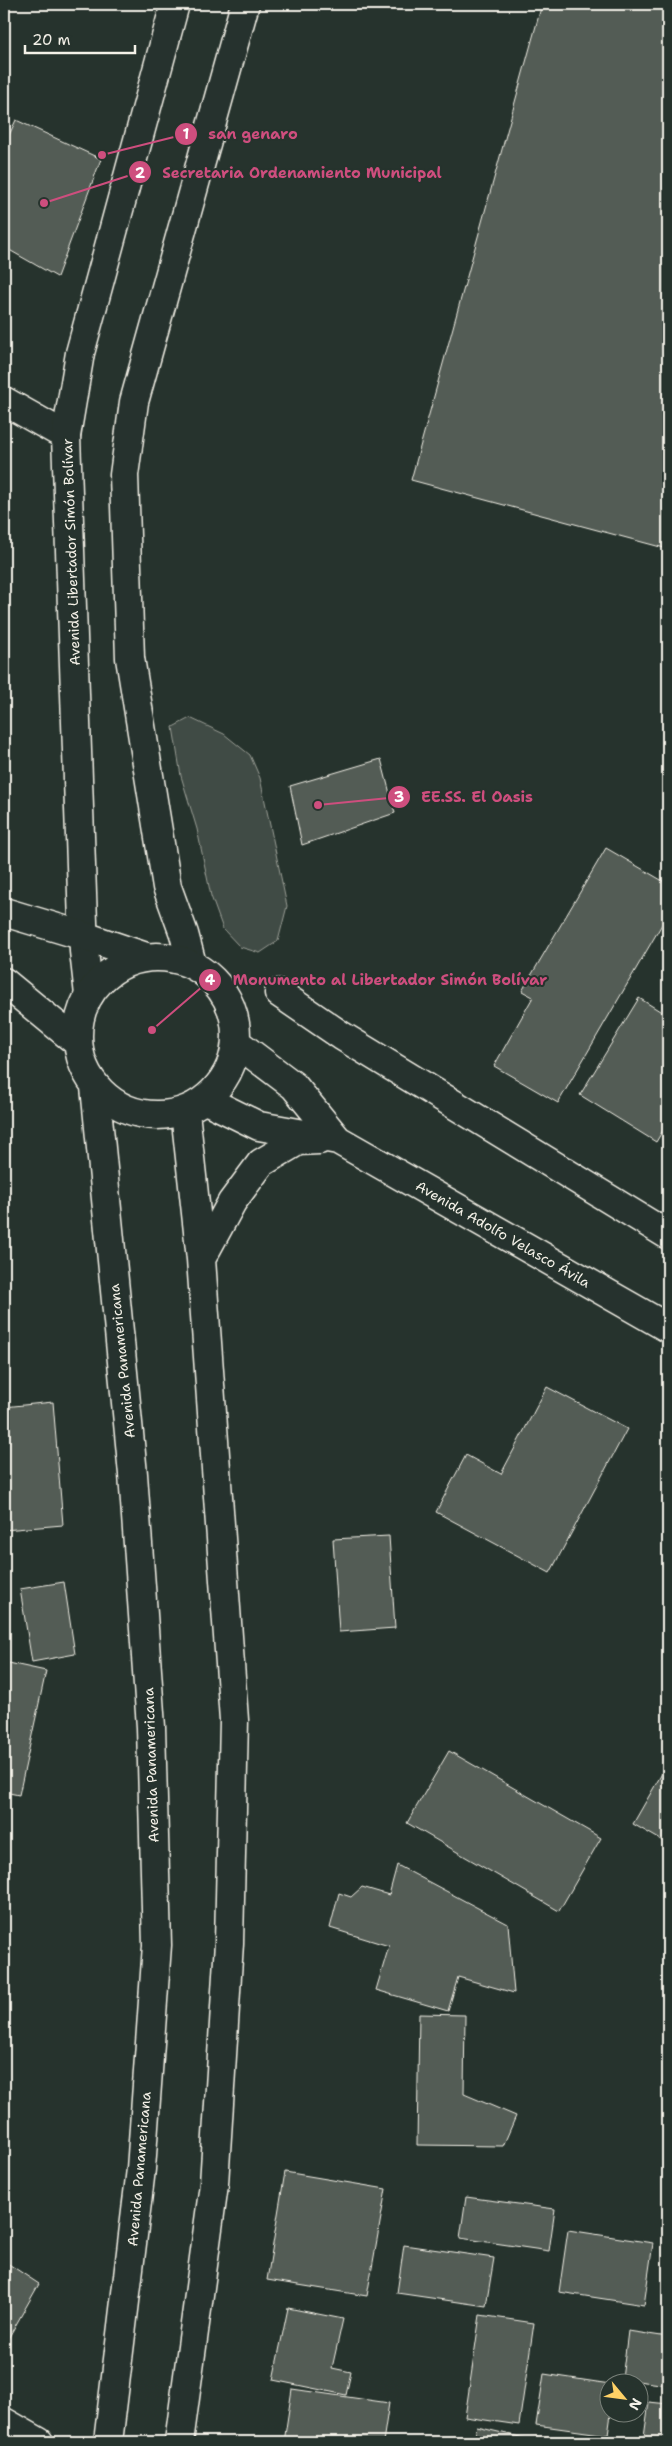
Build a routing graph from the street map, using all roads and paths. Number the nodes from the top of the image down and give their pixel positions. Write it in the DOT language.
graph roads {
  1 [pos="175,4"];
  2 [pos="245,4"];
  3 [pos="4,401"];
  4 [pos="66,436"];
  5 [pos="4,912"];
  6 [pos="84,936"];
  7 [pos="146,957"];
  8 [pos="192,964"];
  9 [pos="4,982"];
  10 [pos="279,993"];
  11 [pos="89,995"];
  12 [pos="78,1043"];
  13 [pos="237,1043"];
  14 [pos="95,1087"];
  15 [pos="195,1106"];
  16 [pos="338,1140"];
  17 [pos="668,1235"];
  18 [pos="200,1259"];
  19 [pos="668,1328"];
  20 [pos="4,2422"];
  21 [pos="38,2442"];
  22 [pos="108,2442"];
  23 [pos="178,2442"];
  1 -- 4 [label="main road, Avenida Libertador Simón Bolívar"];
  2 -- 8 [label="main road"];
  3 -- 4 [label="main road"];
  4 -- 6 [label="main road, Avenida Libertador Simón Bolívar"];
  5 -- 6 [label="main road"];
  6 -- 7 [label="main road"];
  6 -- 11 [label="main road, Avenida Libertador Simón Bolívar"];
  7 -- 8 [label="main road"];
  7 -- 11 [label="main road"];
  8 -- 13 [label="main road"];
  9 -- 12 [label="main road"];
  10 -- 17 [label="main road"];
  11 -- 12 [label="main road"];
  12 -- 14 [label="main road"];
  13 -- 15 [label="main road"];
  13 -- 16 [label="main road, Avenida Adolfo Velasco Ávila"];
  14 -- 15 [label="main road"];
  14 -- 22 [label="main road, Avenida Panamericana"];
  15 -- 16 [label="main road, Avenida Adolfo Velasco Ávila"];
  15 -- 18 [label="main road"];
  16 -- 18 [label="main road"];
  16 -- 19 [label="main road, Avenida Adolfo Velasco Ávila"];
  18 -- 23 [label="main road"];
  20 -- 21 [label="main road"];
}
